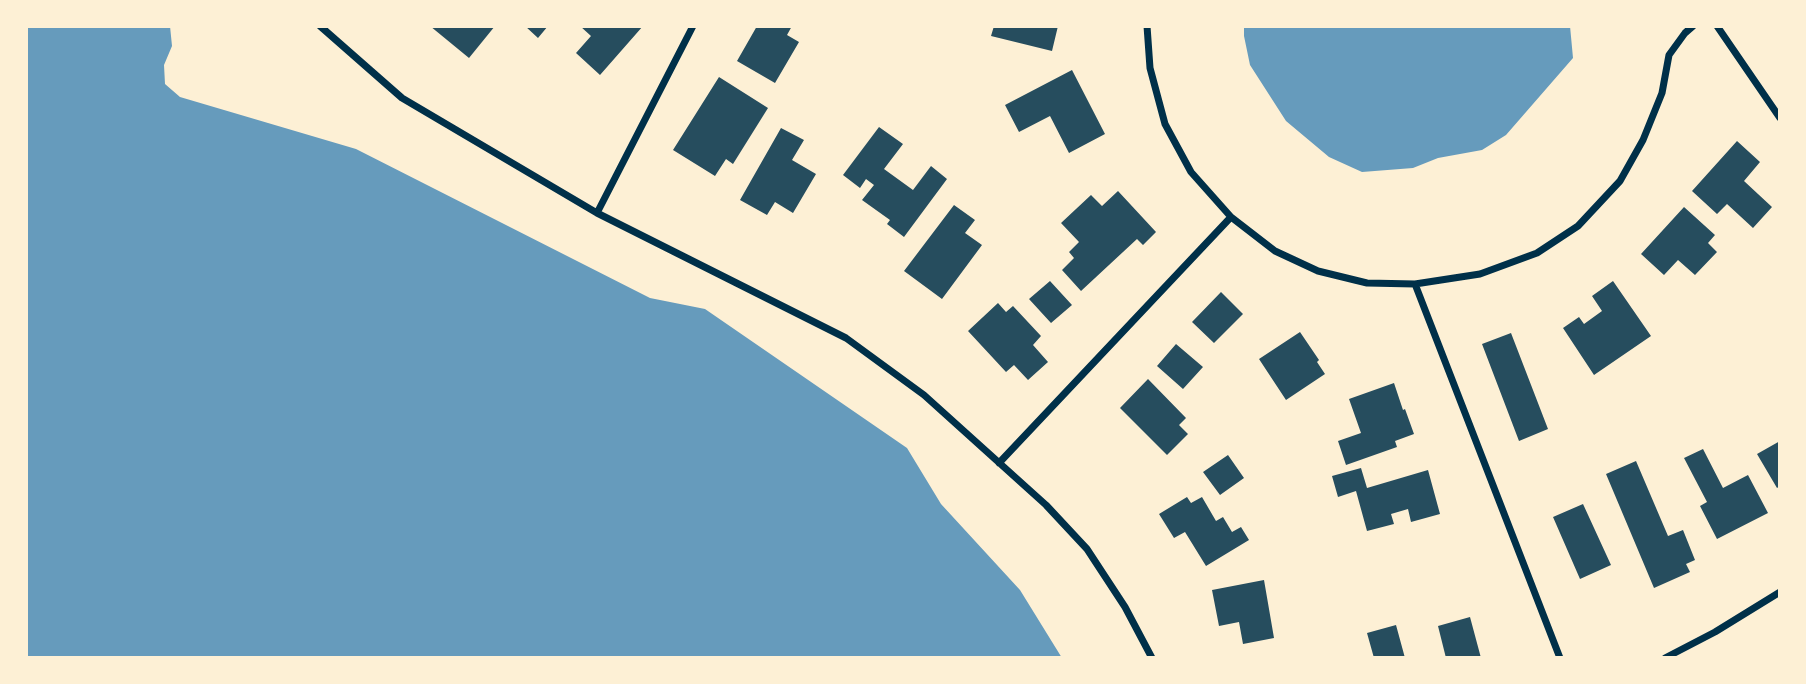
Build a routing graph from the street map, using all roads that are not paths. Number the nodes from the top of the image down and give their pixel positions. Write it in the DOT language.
graph roads {
  1 [pos="320,26"];
  2 [pos="692,26"];
  3 [pos="1147,26"];
  4 [pos="1693,26"];
  5 [pos="1717,26"];
  6 [pos="1780,118"];
  7 [pos="597,213"];
  8 [pos="1231,217"];
  9 [pos="1415,284"];
  10 [pos="999,463"];
  11 [pos="1780,592"];
  12 [pos="1152,658"];
  13 [pos="1560,658"];
  14 [pos="1665,658"];
  1 -- 7 [label="street"];
  2 -- 7 [label="street"];
  3 -- 8 [label="street"];
  4 -- 9 [label="street"];
  5 -- 6 [label="street"];
  7 -- 10 [label="street"];
  8 -- 9 [label="street"];
  8 -- 10 [label="street"];
  9 -- 13 [label="street"];
  10 -- 12 [label="street"];
  11 -- 14 [label="street"];
}
